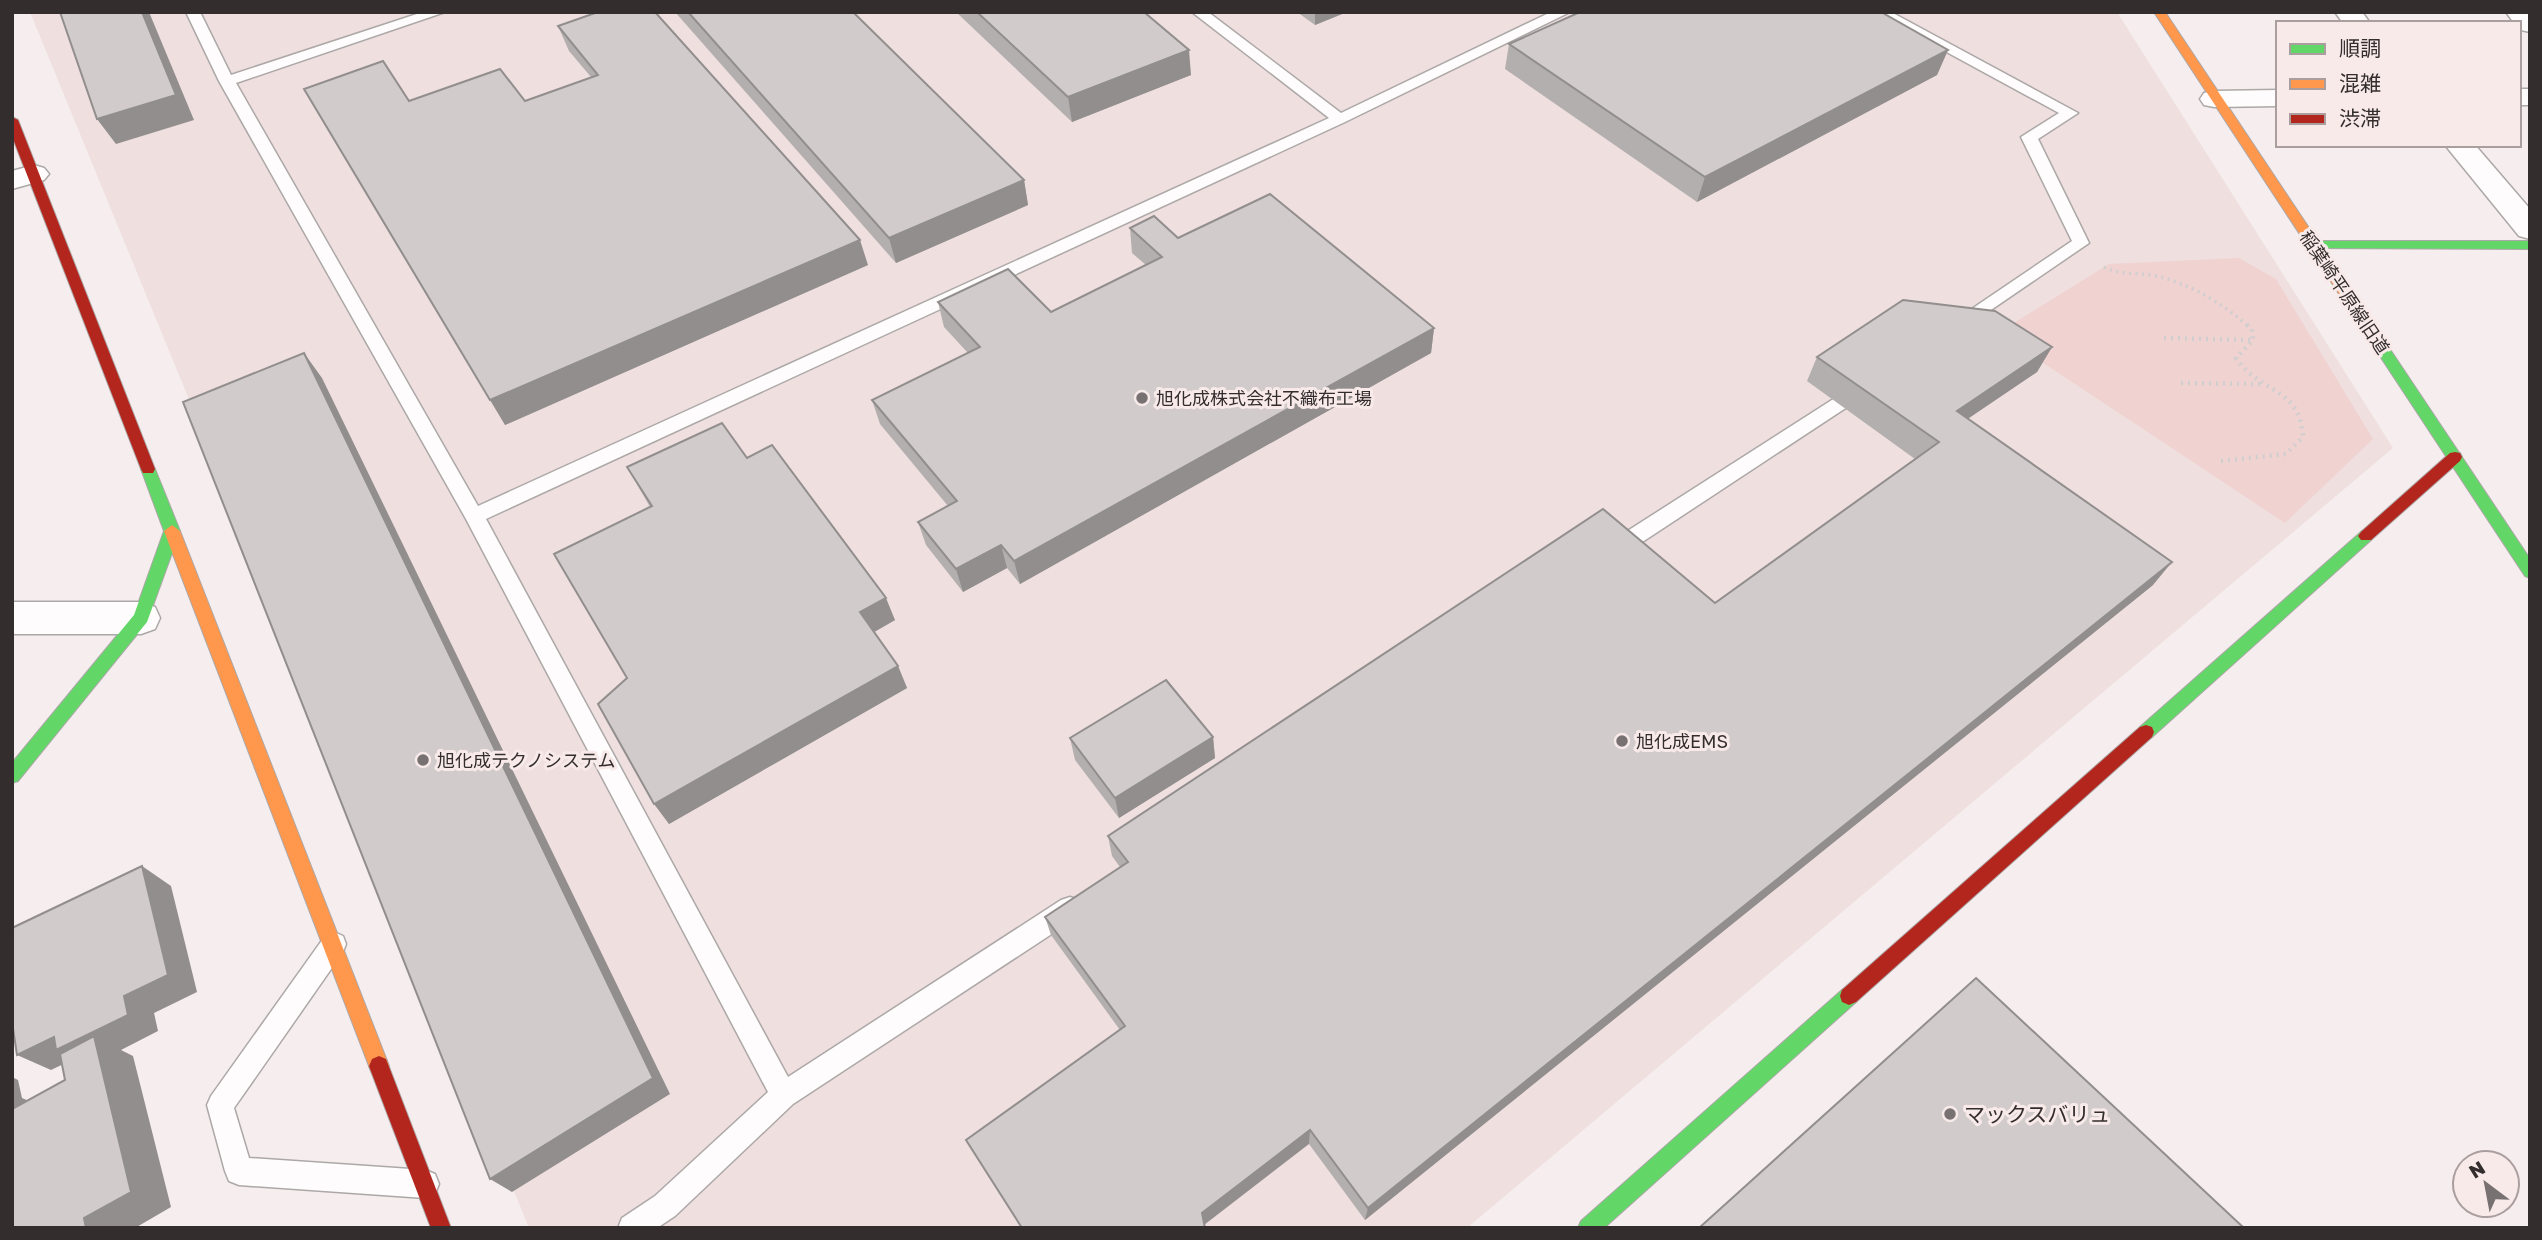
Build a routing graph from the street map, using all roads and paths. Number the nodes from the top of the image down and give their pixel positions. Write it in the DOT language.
graph roads {
  1 [pos="193,12"];
  2 [pos="438,12"];
  3 [pos="1199,12"];
  4 [pos="1563,12"];
  5 [pos="1880,12"];
  6 [pos="2159,12"];
  7 [pos="2519,12"];
  8 [pos="2530,24"];
  9 [pos="228,81"];
  10 [pos="2276,98"];
  11 [pos="2214,99"];
  12 [pos="1340,119"];
  13 [pos="12,120"];
  14 [pos="2461,147"];
  15 [pos="23,177"];
  16 [pos="2530,229"];
  17 [pos="2313,245"];
  18 [pos="2530,245"];
  19 [pos="2121,276"];
  20 [pos="1942,334"];
  21 [pos="2164,338"];
  22 [pos="2253,340"];
  23 [pos="1872,380"];
  24 [pos="2181,383"];
  25 [pos="2264,384"];
  26 [pos="2455,457"];
  27 [pos="2221,461"];
  28 [pos="474,516"];
  29 [pos="172,531"];
  30 [pos="1592,565"];
  31 [pos="2530,572"];
  32 [pos="12,618"];
  33 [pos="141,618"];
  34 [pos="12,776"];
  35 [pos="1088,895"];
  36 [pos="334,944"];
  37 [pos="784,1095"];
  38 [pos="425,1184"];
  39 [pos="442,1228"];
  40 [pos="632,1228"];
  41 [pos="1588,1228"];
  1 -- 9 [label="lane"];
  2 -- 9 [label="lane"];
  3 -- 12 [label="lane"];
  4 -- 12 [label="lane"];
  5 -- 20 [label="lane"];
  6 -- 11 [label="street, 稲葉崎平原線旧道"];
  7 -- 8 [label="street"];
  9 -- 28 [label="lane"];
  10 -- 11 [label="street"];
  11 -- 17 [label="street, 稲葉崎平原線旧道"];
  12 -- 28 [label="lane"];
  13 -- 15 [label="street"];
  14 -- 16 [label="street"];
  15 -- 29 [label="street"];
  17 -- 18 [label="street"];
  17 -- 26 [label="street, 稲葉崎平原線旧道"];
  19 -- 22 [label="path"];
  21 -- 22 [label="path"];
  22 -- 25 [label="path"];
  23 -- 30 [label="lane"];
  24 -- 25 [label="path"];
  25 -- 27 [label="path"];
  26 -- 31 [label="street, 稲葉崎平原線旧道"];
  26 -- 41 [label="street"];
  28 -- 37 [label="lane"];
  29 -- 33 [label="street"];
  29 -- 36 [label="street"];
  32 -- 33 [label="street"];
  33 -- 34 [label="street"];
  35 -- 37 [label="lane"];
  36 -- 38 [label="street"];
  36 -- 38 [label="lane"];
  37 -- 40 [label="lane"];
  38 -- 39 [label="street"];
}
